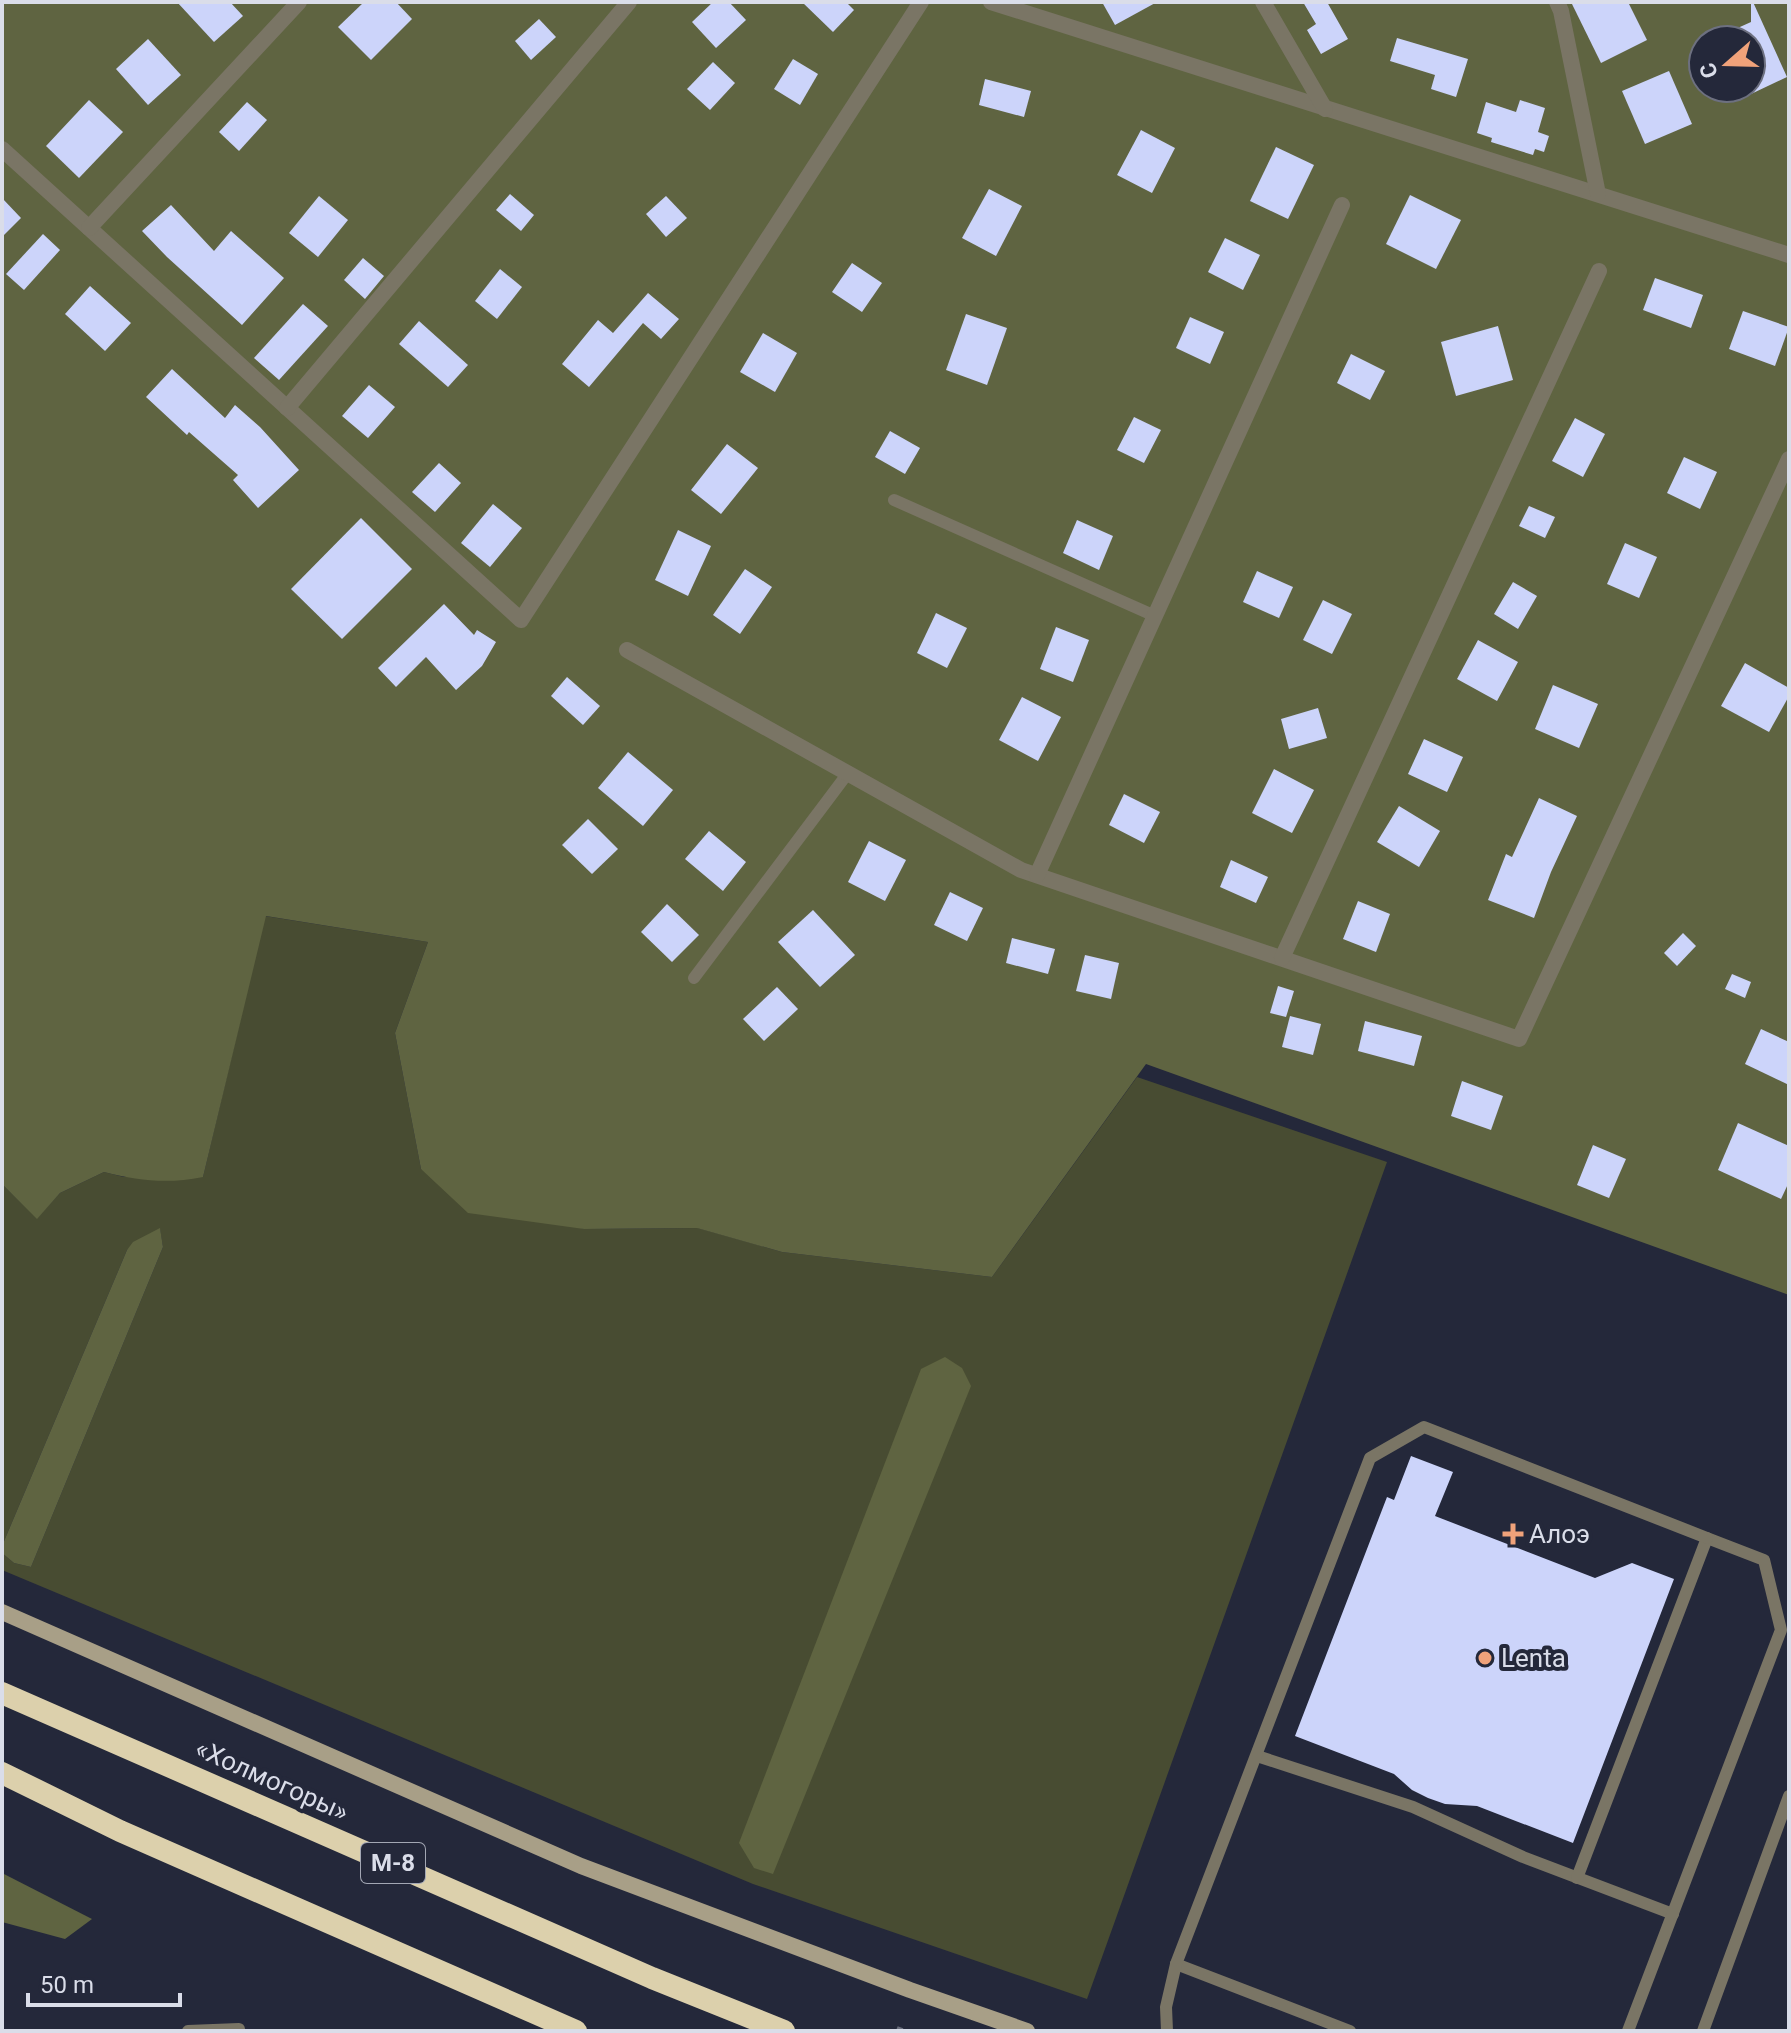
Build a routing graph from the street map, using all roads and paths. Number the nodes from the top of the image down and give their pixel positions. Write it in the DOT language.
graph roads {
  1 [pos="299,2"];
  2 [pos="629,2"];
  3 [pos="921,2"];
  4 [pos="991,2"];
  5 [pos="1263,2"];
  6 [pos="1557,2"];
  7 [pos="1325,109"];
  8 [pos="2,149"];
  9 [pos="1598,194"];
  10 [pos="1342,205"];
  11 [pos="89,228"];
  12 [pos="1789,255"];
  13 [pos="1599,271"];
  14 [pos="287,408"];
  15 [pos="1789,459"];
  16 [pos="894,500"];
  17 [pos="1155,616"];
  18 [pos="627,650"];
  19 [pos="848,773"];
  20 [pos="1037,875"];
  21 [pos="1282,958"];
  22 [pos="694,978"];
  23 [pos="1707,1538"];
  24 [pos="2,1612"];
  25 [pos="2,1693"];
  26 [pos="1257,1756"];
  27 [pos="2,1773"];
  28 [pos="1789,1796"];
  29 [pos="1577,1878"];
  30 [pos="1673,1914"];
  31 [pos="1176,1964"];
  32 [pos="897,2028"];
  33 [pos="241,2030"];
  34 [pos="188,2031"];
  35 [pos="576,2031"];
  36 [pos="784,2031"];
  37 [pos="905,2031"];
  38 [pos="1027,2031"];
  39 [pos="1167,2031"];
  40 [pos="1350,2031"];
  41 [pos="1628,2031"];
  42 [pos="1703,2031"];
  1 -- 11 [label="street"];
  2 -- 14 [label="street"];
  3 -- 14 [label="street"];
  4 -- 7 [label="street"];
  5 -- 7 [label="street"];
  6 -- 9 [label="street"];
  7 -- 9 [label="street"];
  8 -- 11 [label="street"];
  9 -- 12 [label="street"];
  10 -- 17 [label="street"];
  11 -- 14 [label="street"];
  13 -- 21 [label="street"];
  15 -- 21 [label="street"];
  16 -- 17 [label="lane"];
  17 -- 20 [label="street"];
  18 -- 19 [label="street"];
  19 -- 20 [label="street"];
  19 -- 22 [label="lane"];
  20 -- 21 [label="street"];
  23 -- 26 [label="lane"];
  23 -- 29 [label="lane"];
  23 -- 30 [label="lane"];
  24 -- 38 [label="main road"];
  25 -- 36 [label="highway, «Холмогоры» / М-8"];
  26 -- 29 [label="lane"];
  26 -- 31 [label="lane"];
  27 -- 35 [label="highway"];
  28 -- 42 [label="lane"];
  29 -- 30 [label="lane"];
  30 -- 41 [label="lane"];
  31 -- 39 [label="lane"];
  31 -- 40 [label="lane"];
  32 -- 37 [label="path"];
  33 -- 34 [label="lane"];
}
